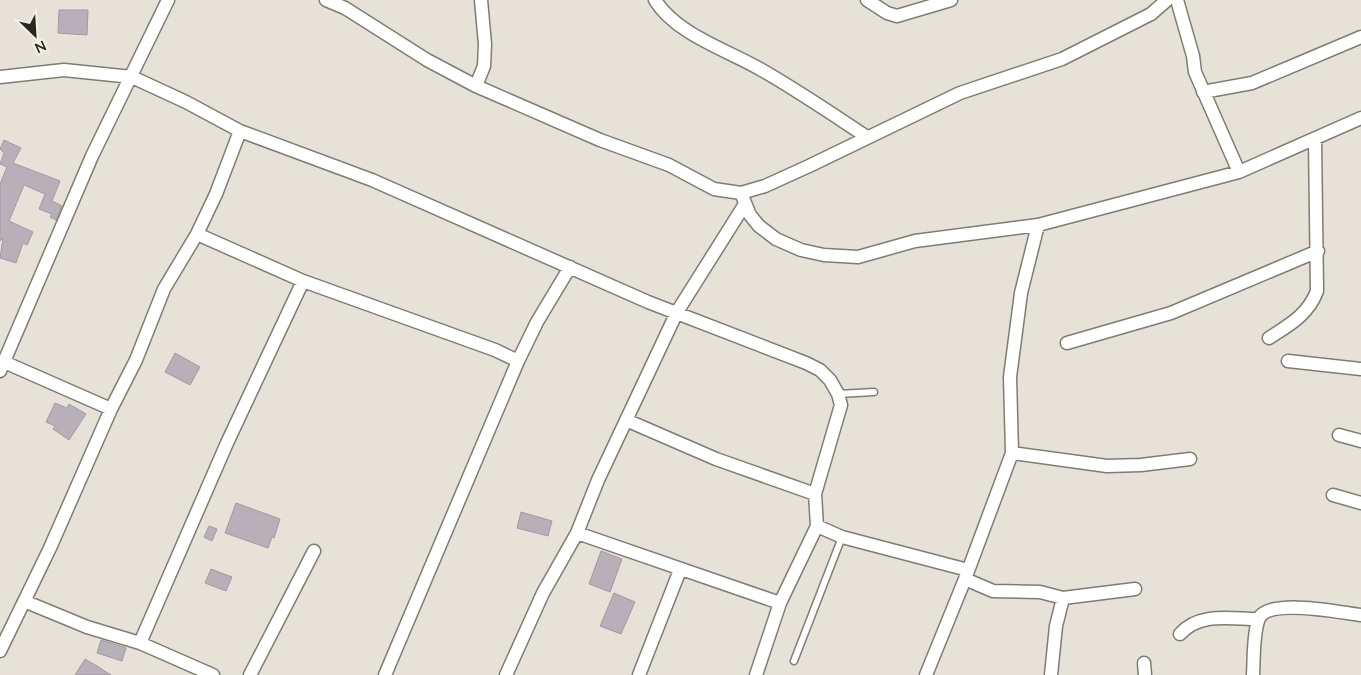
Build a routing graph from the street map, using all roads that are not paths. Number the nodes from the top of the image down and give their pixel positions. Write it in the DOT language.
graph roads {
  1 [pos="326,0"];
  2 [pos="481,0"];
  3 [pos="656,0"];
  4 [pos="867,0"];
  5 [pos="951,0"];
  6 [pos="1167,0"];
  7 [pos="1177,0"];
  8 [pos="166,2"];
  9 [pos="1361,37"];
  10 [pos="0,77"];
  11 [pos="132,77"];
  12 [pos="476,86"];
  13 [pos="1203,92"];
  14 [pos="1361,118"];
  15 [pos="240,131"];
  16 [pos="867,137"];
  17 [pos="1315,139"];
  18 [pos="1239,172"];
  19 [pos="743,199"];
  20 [pos="1038,224"];
  21 [pos="197,234"];
  22 [pos="1318,251"];
  23 [pos="570,267"];
  24 [pos="303,281"];
  25 [pos="678,312"];
  26 [pos="1269,338"];
  27 [pos="1067,343"];
  28 [pos="1288,361"];
  29 [pos="518,362"];
  30 [pos="2,367"];
  31 [pos="1361,369"];
  32 [pos="874,392"];
  33 [pos="838,394"];
  34 [pos="111,409"];
  35 [pos="626,420"];
  36 [pos="1339,434"];
  37 [pos="1361,441"];
  38 [pos="1012,453"];
  39 [pos="1190,459"];
  40 [pos="815,494"];
  41 [pos="1333,495"];
  42 [pos="1361,503"];
  43 [pos="817,526"];
  44 [pos="577,533"];
  45 [pos="842,537"];
  46 [pos="314,552"];
  47 [pos="680,570"];
  48 [pos="967,575"];
  49 [pos="1135,589"];
  50 [pos="1063,598"];
  51 [pos="24,601"];
  52 [pos="780,603"];
  53 [pos="1361,615"];
  54 [pos="1258,619"];
  55 [pos="1180,634"];
  56 [pos="140,643"];
  57 [pos="0,651"];
  58 [pos="794,661"];
  59 [pos="213,675"];
  60 [pos="250,675"];
  61 [pos="385,675"];
  62 [pos="506,675"];
  63 [pos="639,675"];
  64 [pos="756,675"];
  65 [pos="926,675"];
  66 [pos="1051,675"];
  67 [pos="1253,675"];
  1 -- 12 [label="street"];
  2 -- 12 [label="street"];
  3 -- 16 [label="street"];
  4 -- 5 [label="street"];
  6 -- 16 [label="street"];
  7 -- 13 [label="street"];
  8 -- 11 [label="street"];
  9 -- 13 [label="street"];
  10 -- 11 [label="street"];
  11 -- 15 [label="street"];
  11 -- 30 [label="street"];
  12 -- 19 [label="street"];
  13 -- 18 [label="street"];
  14 -- 17 [label="street"];
  15 -- 21 [label="street"];
  15 -- 23 [label="street"];
  16 -- 19 [label="street"];
  17 -- 18 [label="street"];
  17 -- 22 [label="street"];
  18 -- 20 [label="street"];
  19 -- 20 [label="street"];
  19 -- 25 [label="street"];
  20 -- 38 [label="street"];
  21 -- 24 [label="street"];
  21 -- 34 [label="street"];
  22 -- 26 [label="street"];
  22 -- 27 [label="street"];
  23 -- 25 [label="street"];
  23 -- 29 [label="street"];
  24 -- 29 [label="street"];
  24 -- 56 [label="street"];
  25 -- 33 [label="street"];
  25 -- 35 [label="street"];
  28 -- 31 [label="street"];
  29 -- 61 [label="street"];
  30 -- 34 [label="street"];
  32 -- 33 [label="lane"];
  33 -- 40 [label="street"];
  34 -- 51 [label="street"];
  35 -- 40 [label="street"];
  35 -- 44 [label="street"];
  36 -- 37 [label="street"];
  38 -- 39 [label="street"];
  38 -- 48 [label="street"];
  40 -- 43 [label="street"];
  41 -- 42 [label="street"];
  43 -- 45 [label="street"];
  43 -- 52 [label="street"];
  44 -- 47 [label="street"];
  44 -- 62 [label="street"];
  45 -- 48 [label="street"];
  45 -- 58 [label="lane"];
  46 -- 60 [label="street"];
  47 -- 52 [label="street"];
  47 -- 63 [label="street"];
  48 -- 50 [label="street"];
  48 -- 65 [label="street"];
  49 -- 50 [label="street"];
  50 -- 66 [label="street"];
  51 -- 56 [label="street"];
  51 -- 57 [label="street"];
  52 -- 64 [label="street"];
  53 -- 54 [label="street"];
  54 -- 55 [label="street"];
  54 -- 67 [label="street"];
  56 -- 59 [label="street"];
}
